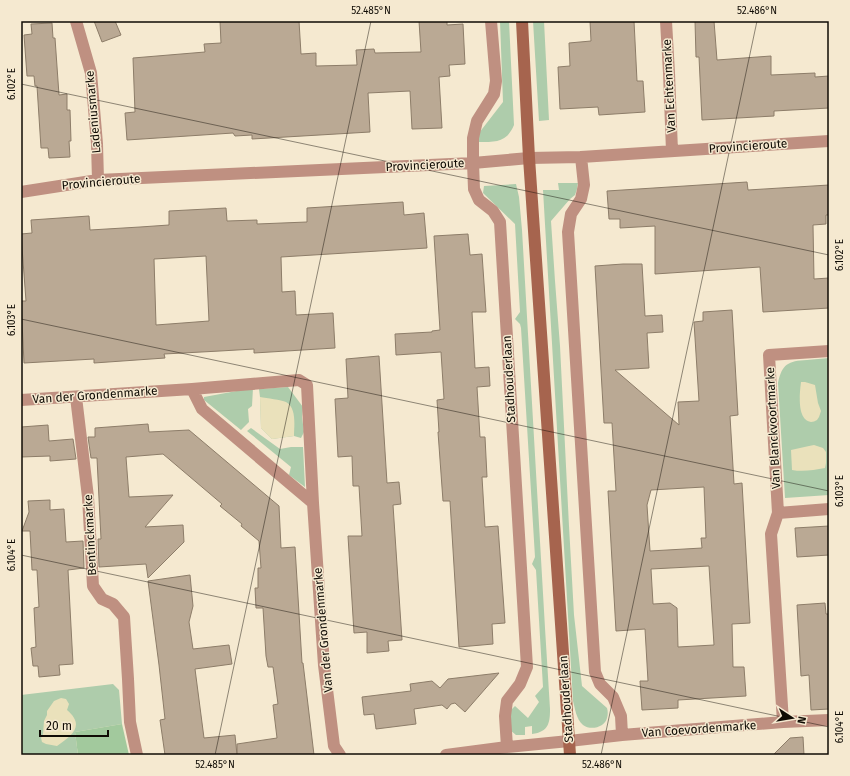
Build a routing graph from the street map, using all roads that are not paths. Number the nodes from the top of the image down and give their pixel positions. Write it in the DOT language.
graph roads {
  1 [pos="76,21"];
  2 [pos="491,21"];
  3 [pos="522,21"];
  4 [pos="666,21"];
  5 [pos="829,141"];
  6 [pos="672,151"];
  7 [pos="581,157"];
  8 [pos="529,158"];
  9 [pos="473,163"];
  10 [pos="98,180"];
  11 [pos="21,192"];
  12 [pos="829,351"];
  13 [pos="192,389"];
  14 [pos="76,397"];
  15 [pos="21,400"];
  16 [pos="313,503"];
  17 [pos="829,509"];
  18 [pos="778,513"];
  19 [pos="829,720"];
  20 [pos="783,722"];
  21 [pos="622,734"];
  22 [pos="569,741"];
  23 [pos="507,747"];
  24 [pos="137,755"];
  25 [pos="340,755"];
  26 [pos="446,755"];
  27 [pos="570,755"];
  1 -- 10 [label="street, Ladeniusmarke"];
  2 -- 9 [label="street, Stadhouderlaan"];
  3 -- 8 [label="street, Stadhouderlaan"];
  4 -- 6 [label="street, Van Echtenmarke"];
  5 -- 6 [label="street, Provincieroute"];
  6 -- 7 [label="street, Provincieroute"];
  7 -- 8 [label="street, Provincieroute"];
  7 -- 21 [label="street"];
  8 -- 9 [label="street, Provincieroute"];
  8 -- 22 [label="street, Stadhouderlaan"];
  9 -- 10 [label="street, Provincieroute"];
  9 -- 23 [label="street, Stadhouderlaan"];
  10 -- 11 [label="street, Provincieroute"];
  12 -- 18 [label="street, Van Blanckvoortmarke"];
  13 -- 14 [label="street, Van der Grondenmarke"];
  13 -- 16 [label="street"];
  13 -- 16 [label="street, Van der Grondenmarke"];
  14 -- 15 [label="street, Van der Grondenmarke"];
  14 -- 24 [label="street, Bentinckmarke"];
  16 -- 25 [label="street, Van der Grondenmarke"];
  17 -- 18 [label="street"];
  18 -- 20 [label="street, Van Blanckvoortmarke"];
  19 -- 20 [label="street, Van Coevordenmarke"];
  20 -- 21 [label="street, Van Coevordenmarke"];
  21 -- 22 [label="street, Van Coevordenmarke"];
  22 -- 23 [label="street"];
  22 -- 27 [label="street, Stadhouderlaan"];
  23 -- 26 [label="street"];
}
